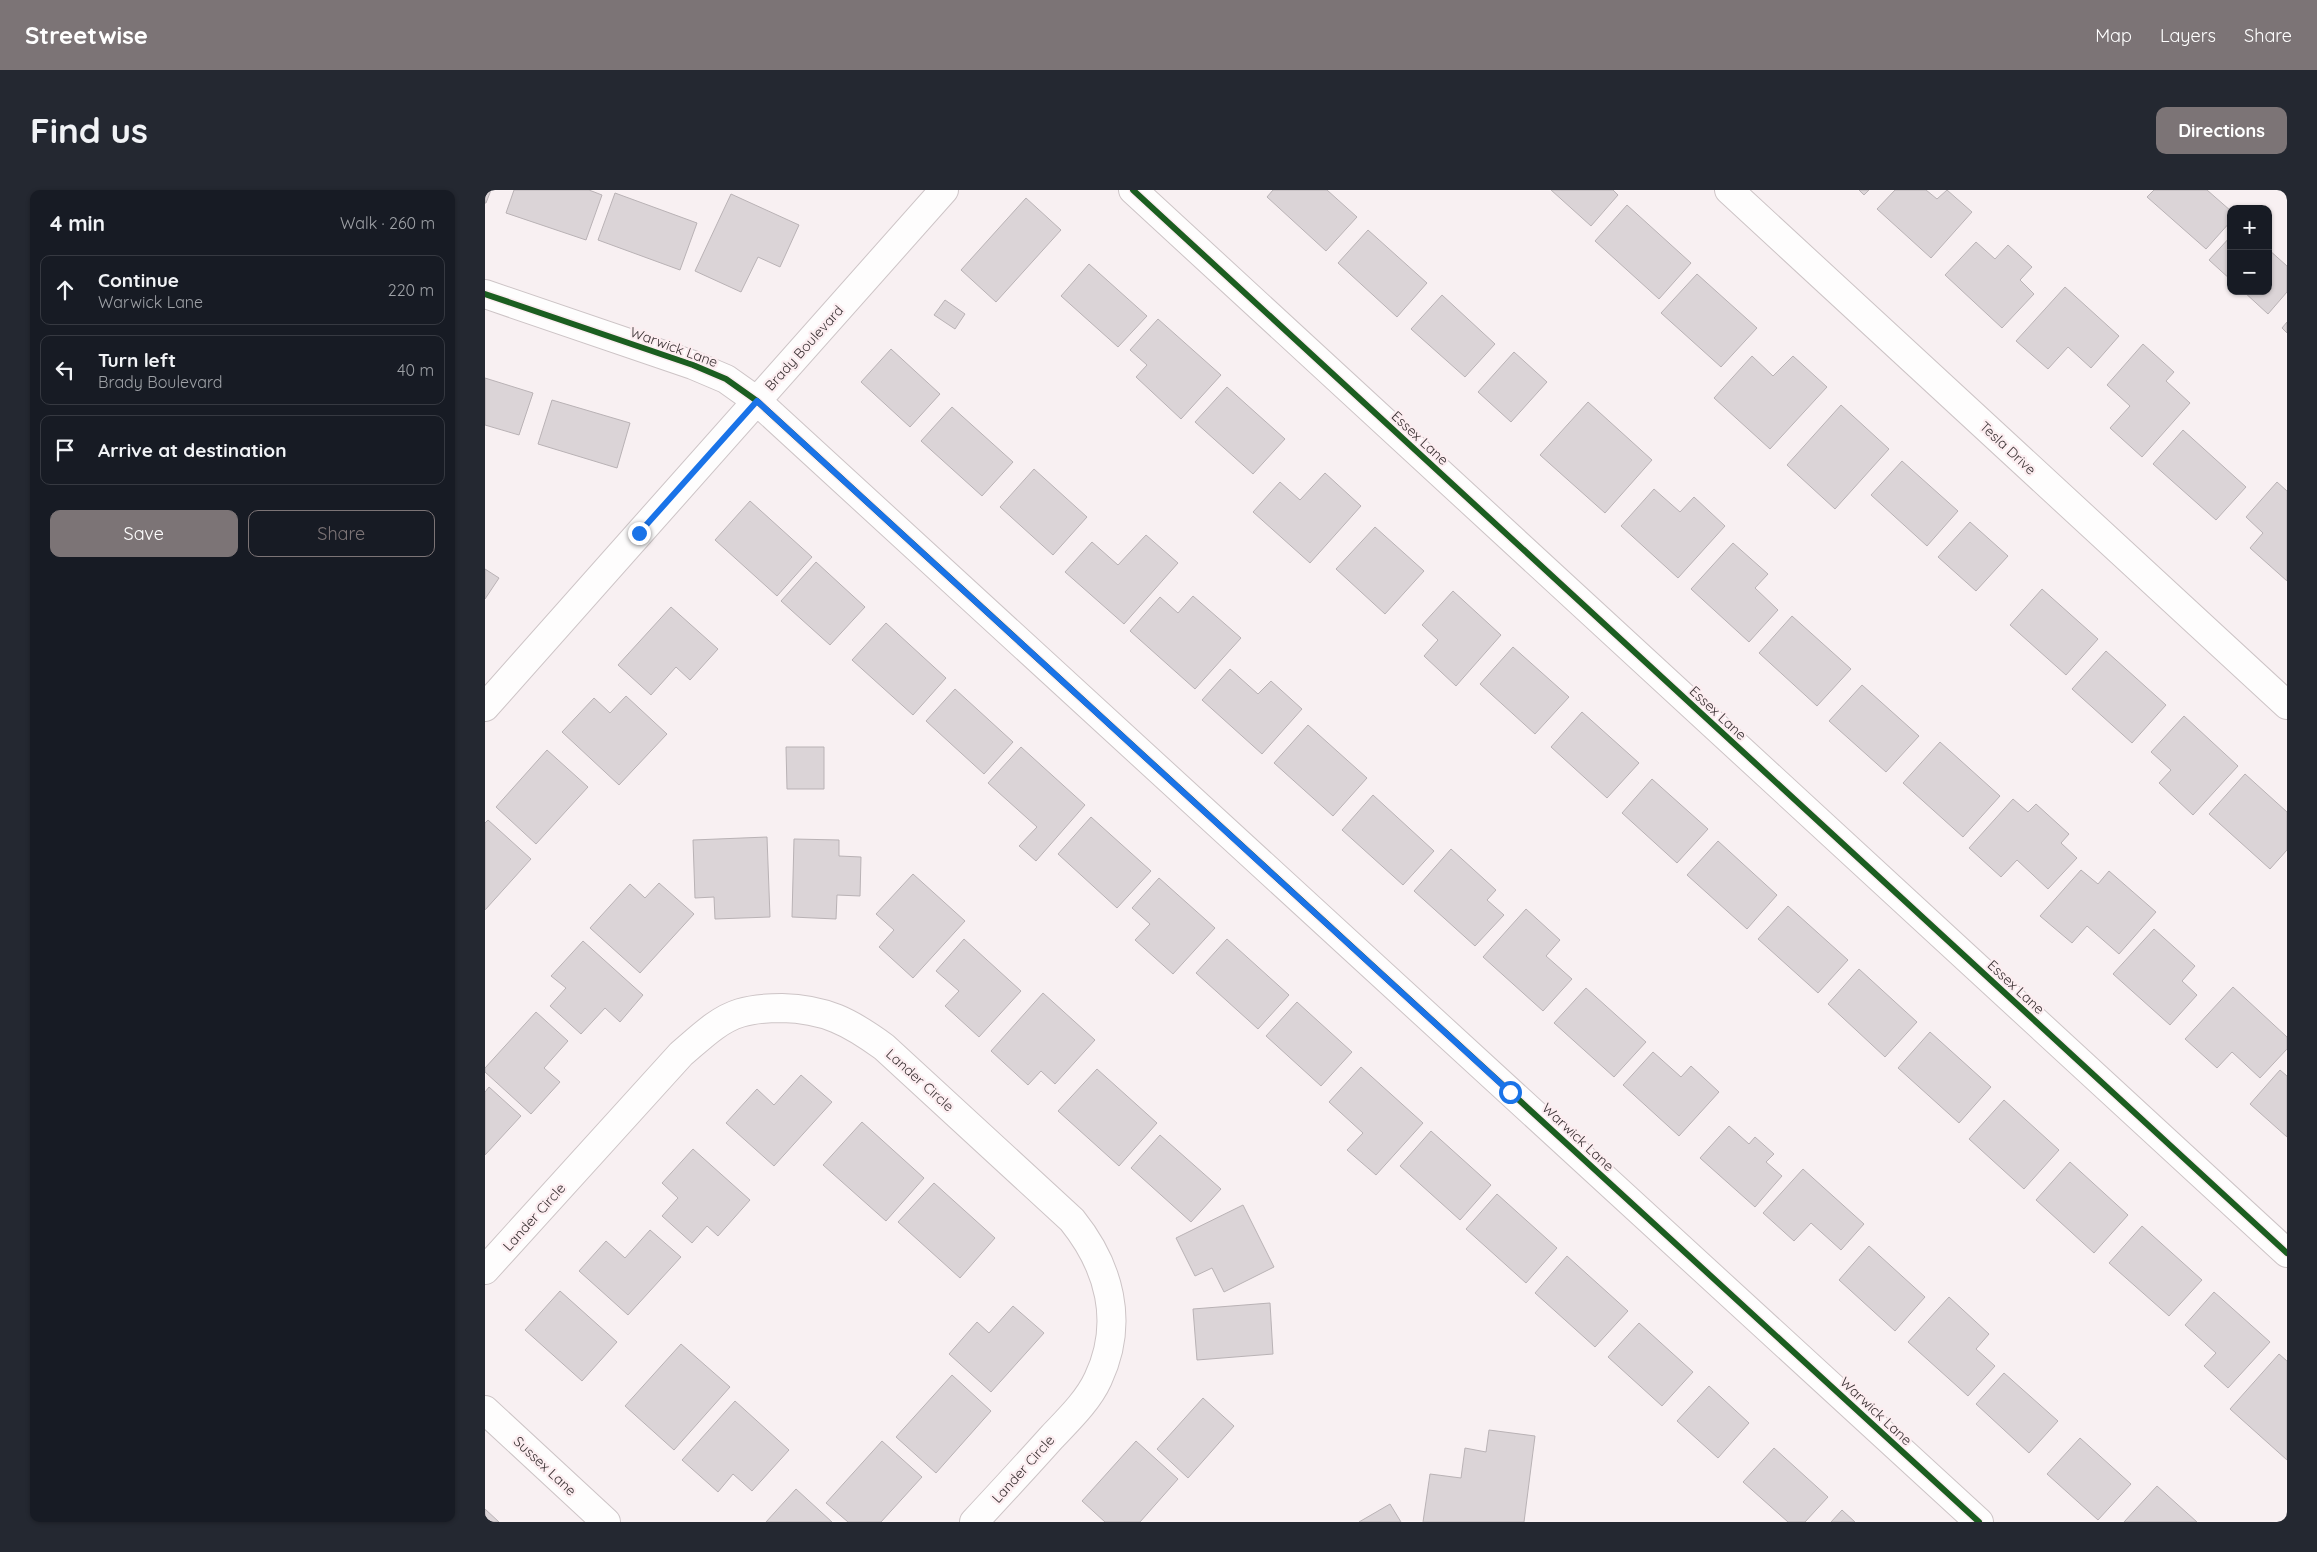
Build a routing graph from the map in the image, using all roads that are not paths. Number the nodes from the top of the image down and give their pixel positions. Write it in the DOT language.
graph roads {
  1 [pos="944,190"];
  2 [pos="1133,190"];
  3 [pos="1729,190"];
  4 [pos="485,294"];
  5 [pos="757,401"];
  6 [pos="2287,705"];
  7 [pos="485,707"];
  8 [pos="2287,1253"];
  9 [pos="485,1270"];
  10 [pos="485,1410"];
  11 [pos="602,1521"];
  12 [pos="974,1522"];
  13 [pos="1979,1522"];
  1 -- 5 [label="street, Brady Boulevard"];
  2 -- 8 [label="street, Essex Lane"];
  3 -- 6 [label="street, Tesla Drive"];
  4 -- 5 [label="street, Warwick Lane"];
  5 -- 7 [label="street, Brady Boulevard"];
  5 -- 13 [label="street, Warwick Lane"];
  9 -- 12 [label="street, Lander Circle"];
  10 -- 11 [label="street, Sussex Lane"];
}
